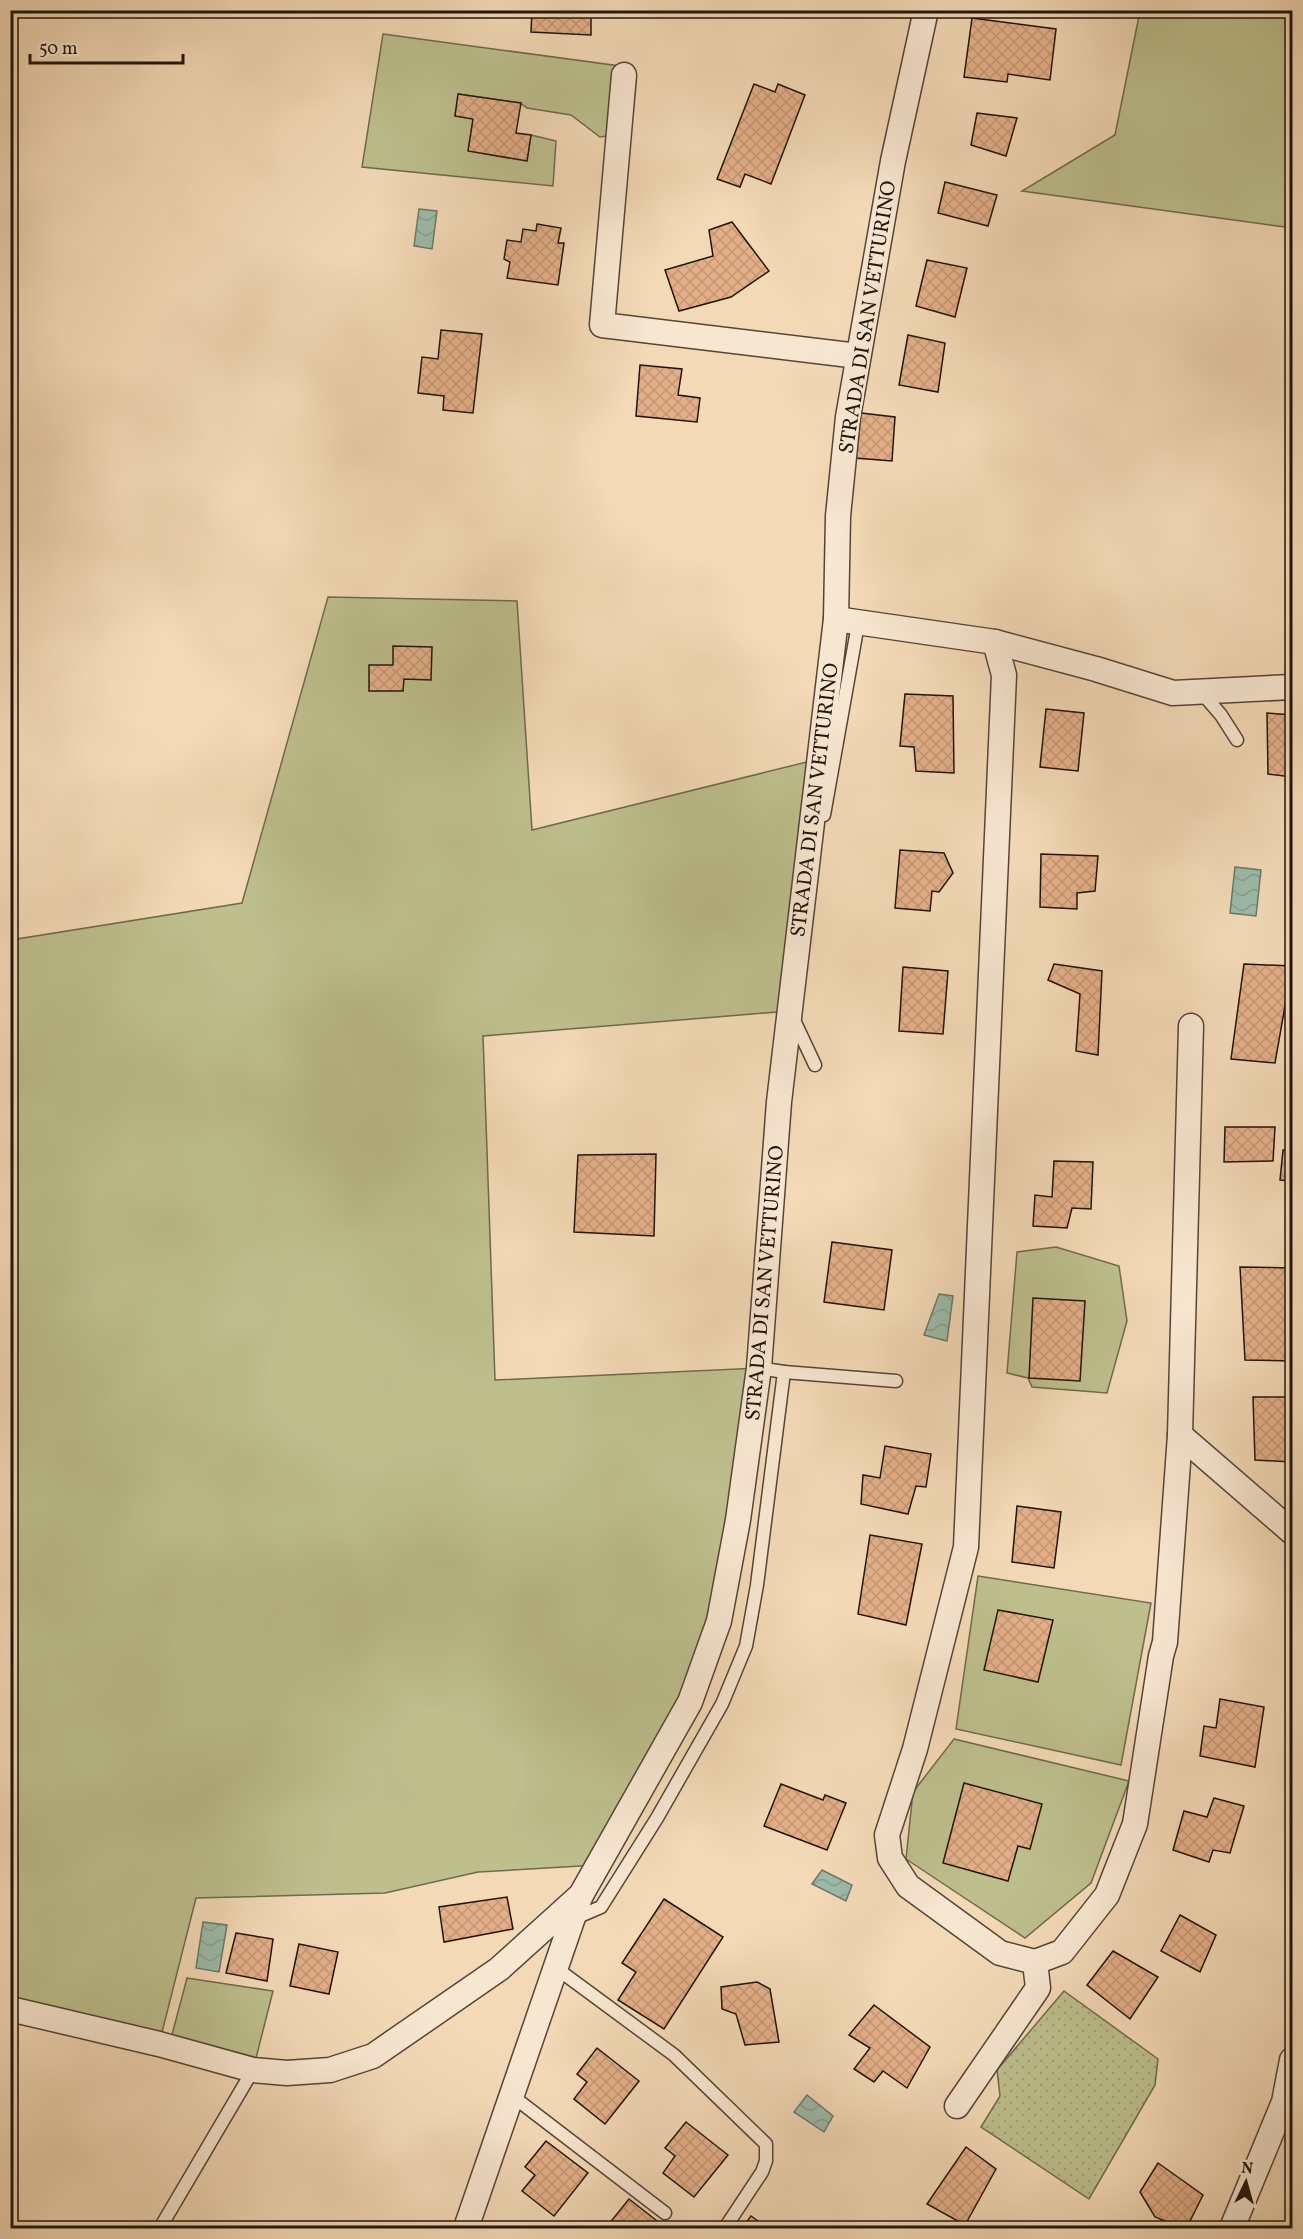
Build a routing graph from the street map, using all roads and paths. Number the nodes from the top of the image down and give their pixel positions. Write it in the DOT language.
graph roads {
  1 [pos="926,10"];
  2 [pos="624,75"];
  3 [pos="858,356"];
  4 [pos="847,622"];
  5 [pos="995,642"];
  6 [pos="1293,687"];
  7 [pos="1201,692"];
  8 [pos="1237,740"];
  9 [pos="790,1011"];
  10 [pos="1191,1026"];
  11 [pos="815,1065"];
  12 [pos="759,1368"];
  13 [pos="784,1372"];
  14 [pos="896,1381"];
  15 [pos="1180,1435"];
  16 [pos="1293,1532"];
  17 [pos="581,1895"];
  18 [pos="572,1920"];
  19 [pos="1035,1962"];
  20 [pos="556,1968"];
  21 [pos="10,2009"];
  22 [pos="1293,2060"];
  23 [pos="253,2070"];
  24 [pos="512,2095"];
  25 [pos="957,2106"];
  26 [pos="665,2213"];
  27 [pos="160,2229"];
  28 [pos="466,2229"];
  29 [pos="725,2229"];
  30 [pos="1232,2229"];
  1 -- 3 [label="street, STRADA DI SAN VETTURINO"];
  2 -- 3 [label="street"];
  3 -- 4 [label="street, STRADA DI SAN VETTURINO"];
  4 -- 5 [label="street"];
  4 -- 9 [label="street, STRADA DI SAN VETTURINO"];
  5 -- 7 [label="street"];
  5 -- 19 [label="street"];
  6 -- 7 [label="street"];
  7 -- 8 [label="lane"];
  9 -- 11 [label="lane"];
  9 -- 12 [label="street, STRADA DI SAN VETTURINO"];
  10 -- 15 [label="street"];
  12 -- 13 [label="lane"];
  12 -- 17 [label="street, STRADA DI SAN VETTURINO"];
  13 -- 14 [label="lane"];
  13 -- 18 [label="lane"];
  15 -- 16 [label="street"];
  15 -- 19 [label="street"];
  17 -- 18 [label="street"];
  17 -- 23 [label="street, STRADA DI SAN VETTURINO"];
  18 -- 20 [label="street"];
  19 -- 25 [label="street"];
  20 -- 24 [label="street"];
  20 -- 29 [label="lane"];
  21 -- 23 [label="street, STRADA DI SAN VETTURINO"];
  22 -- 30 [label="street"];
  23 -- 27 [label="lane"];
  24 -- 26 [label="lane"];
  24 -- 28 [label="street"];
}
